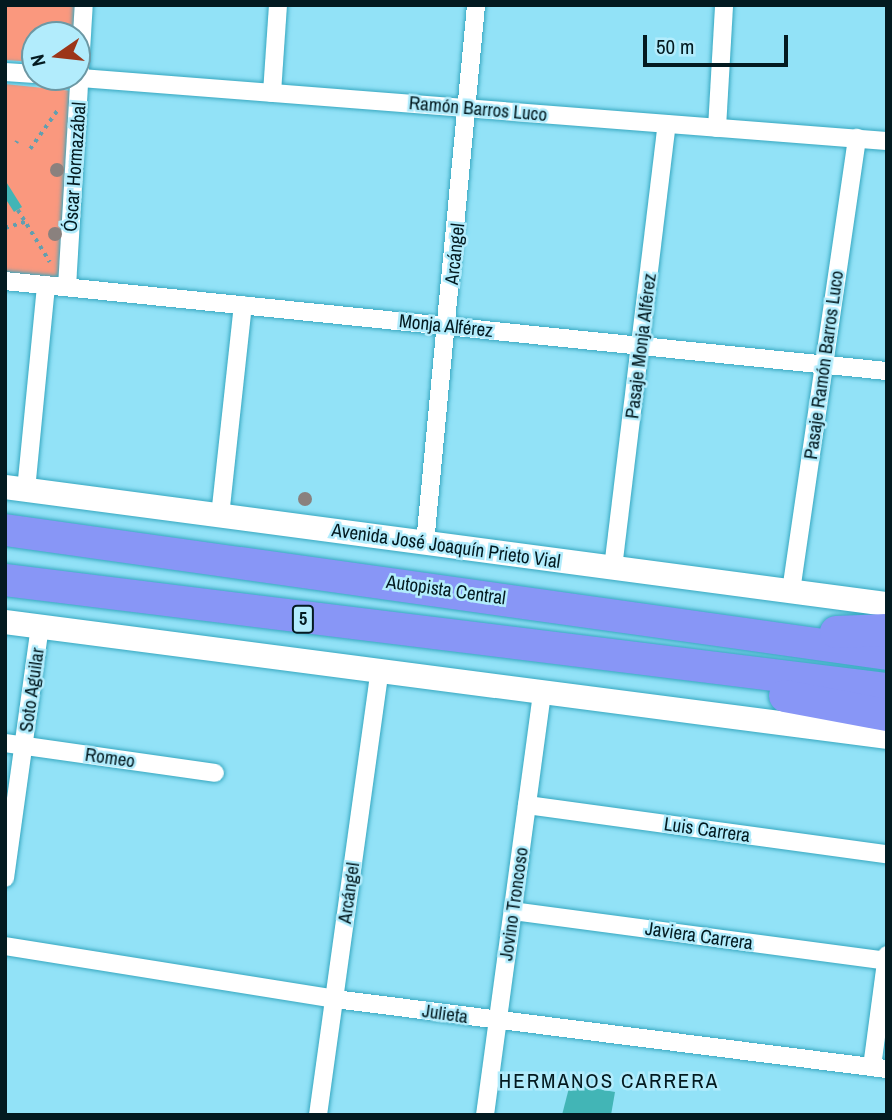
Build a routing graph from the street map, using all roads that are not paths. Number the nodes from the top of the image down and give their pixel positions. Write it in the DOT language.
graph roads {
  1 [pos="278,5"];
  2 [pos="476,5"];
  3 [pos="724,5"];
  4 [pos="91,79"];
  5 [pos="75,91"];
  6 [pos="272,93"];
  7 [pos="471,109"];
  8 [pos="667,124"];
  9 [pos="717,128"];
  10 [pos="857,138"];
  11 [pos="887,141"];
  12 [pos="50,277"];
  13 [pos="5,281"];
  14 [pos="67,287"];
  15 [pos="243,305"];
  16 [pos="448,326"];
  17 [pos="641,345"];
  18 [pos="825,364"];
  19 [pos="887,370"];
  20 [pos="16,488"];
  21 [pos="220,516"];
  22 [pos="5,530"];
  23 [pos="425,544"];
  24 [pos="613,568"];
  25 [pos="5,580"];
  26 [pos="791,591"];
  27 [pos="887,604"];
  28 [pos="5,622"];
  29 [pos="40,626"];
  30 [pos="887,630"];
  31 [pos="766,637"];
  32 [pos="887,654"];
  33 [pos="662,663"];
  34 [pos="380,671"];
  35 [pos="887,689"];
  36 [pos="542,694"];
  37 [pos="887,715"];
  38 [pos="887,737"];
  39 [pos="5,743"];
  40 [pos="24,746"];
  41 [pos="215,773"];
  42 [pos="527,805"];
  43 [pos="887,854"];
  44 [pos="5,878"];
  45 [pos="513,911"];
  46 [pos="5,946"];
  47 [pos="886,958"];
  48 [pos="335,999"];
  49 [pos="498,1021"];
  50 [pos="879,1068"];
  51 [pos="318,1115"];
  52 [pos="485,1115"];
  1 -- 6 [label="street"];
  2 -- 7 [label="street, Arcángel"];
  3 -- 9 [label="street"];
  4 -- 6 [label="street, Ramón Barros Luco"];
  5 -- 14 [label="street, Óscar Hormazábal"];
  6 -- 7 [label="street, Ramón Barros Luco"];
  7 -- 8 [label="street, Ramón Barros Luco"];
  7 -- 16 [label="street, Arcángel"];
  8 -- 9 [label="street, Ramón Barros Luco"];
  8 -- 17 [label="street, Pasaje Monja Alférez"];
  9 -- 10 [label="street, Ramón Barros Luco"];
  10 -- 11 [label="street, Ramón Barros Luco"];
  10 -- 18 [label="street, Pasaje Ramón Barros Luco"];
  12 -- 13 [label="street, Monja Alférez"];
  12 -- 14 [label="street, Monja Alférez"];
  12 -- 20 [label="street"];
  14 -- 15 [label="street, Monja Alférez"];
  15 -- 16 [label="street, Monja Alférez"];
  15 -- 21 [label="street"];
  16 -- 17 [label="street, Monja Alférez"];
  16 -- 23 [label="street, Arcángel"];
  17 -- 18 [label="street, Monja Alférez"];
  17 -- 24 [label="street, Pasaje Monja Alférez"];
  18 -- 19 [label="street, Monja Alférez"];
  18 -- 26 [label="street, Pasaje Ramón Barros Luco"];
  20 -- 21 [label="main road, Avenida José Joaquín Prieto Vial"];
  21 -- 23 [label="main road, Avenida José Joaquín Prieto Vial"];
  22 -- 31 [label="highway, Autopista Central"];
  23 -- 24 [label="main road, Avenida José Joaquín Prieto Vial"];
  24 -- 26 [label="main road, Avenida José Joaquín Prieto Vial"];
  25 -- 33 [label="highway, 5"];
  26 -- 27 [label="main road, Avenida José Joaquín Prieto Vial"];
  28 -- 29 [label="main road"];
  29 -- 34 [label="main road"];
  29 -- 40 [label="street, Soto Aguilar"];
  30 -- 31 [label="highway"];
  31 -- 32 [label="highway, Autopista Central"];
  33 -- 35 [label="highway, 5"];
  33 -- 37 [label="highway"];
  34 -- 36 [label="main road"];
  34 -- 48 [label="street, Arcángel"];
  36 -- 38 [label="main road"];
  36 -- 42 [label="street, Jovino Troncoso"];
  39 -- 40 [label="street, Romeo"];
  40 -- 41 [label="street, Romeo"];
  40 -- 44 [label="street, Soto Aguilar"];
  42 -- 43 [label="street, Luis Carrera"];
  42 -- 45 [label="street, Jovino Troncoso"];
  45 -- 47 [label="street, Javiera Carrera"];
  45 -- 49 [label="street, Jovino Troncoso"];
  46 -- 48 [label="street, Julieta"];
  47 -- 50 [label="street"];
  48 -- 49 [label="street, Julieta"];
  48 -- 51 [label="street, Arcángel"];
  49 -- 50 [label="street, Julieta"];
  49 -- 52 [label="street, Jovino Troncoso"];
}
